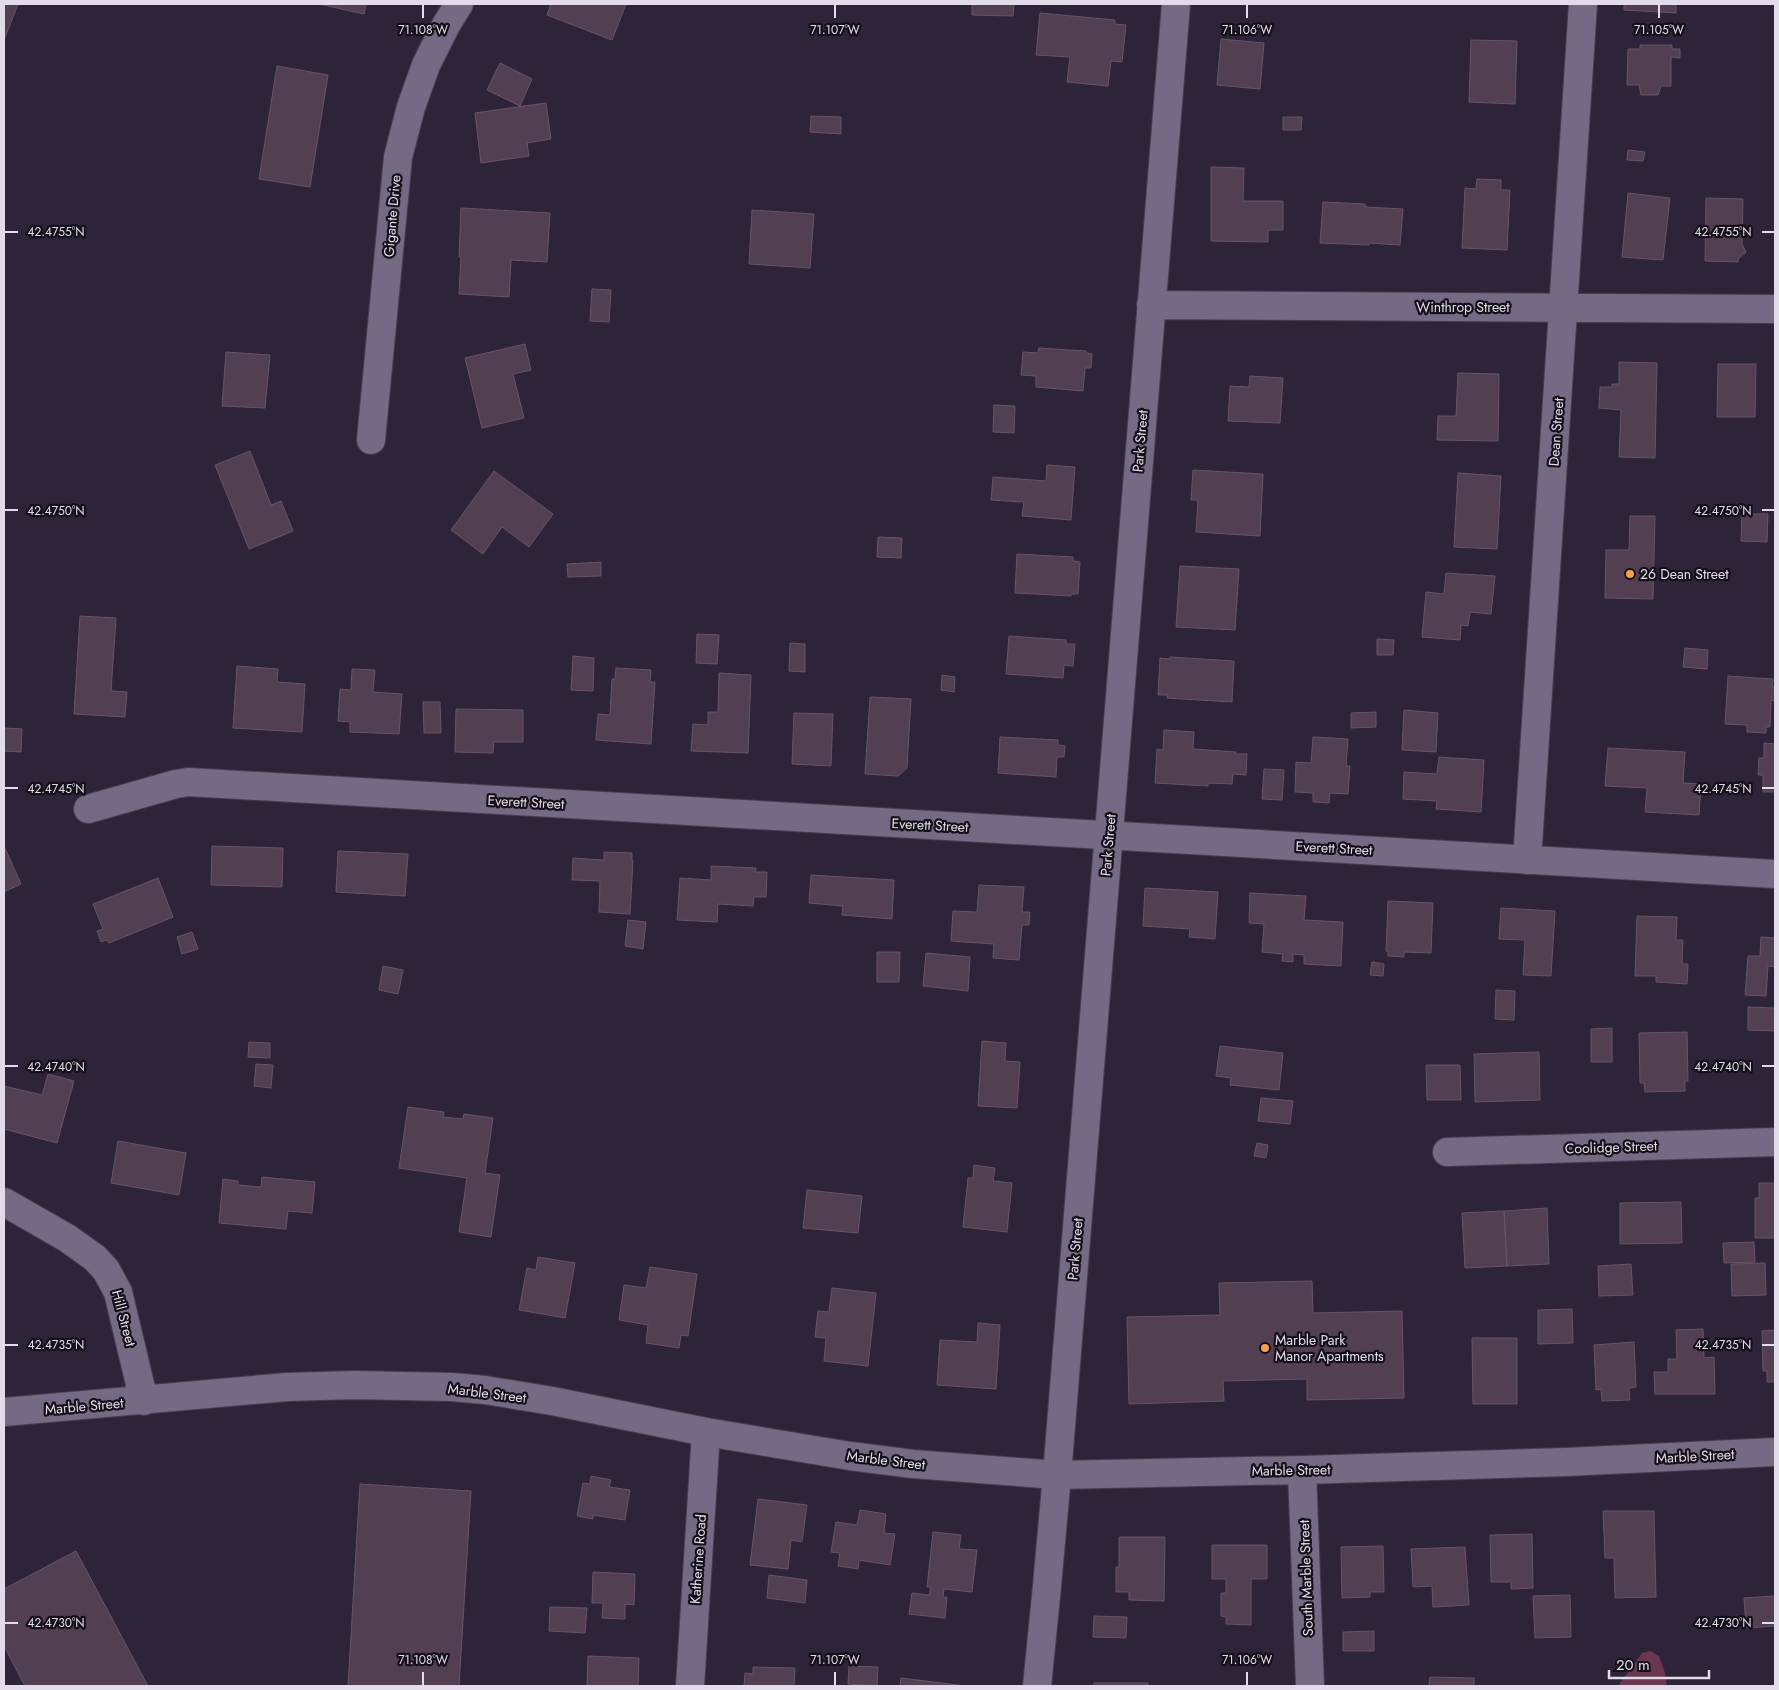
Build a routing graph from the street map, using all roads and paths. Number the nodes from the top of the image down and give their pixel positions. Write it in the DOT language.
graph roads {
  1 [pos="459,4"];
  2 [pos="1176,4"];
  3 [pos="1583,4"];
  4 [pos="1151,305"];
  5 [pos="1564,308"];
  6 [pos="1775,309"];
  7 [pos="371,440"];
  8 [pos="88,809"];
  9 [pos="1108,836"];
  10 [pos="1527,860"];
  11 [pos="1775,874"];
  12 [pos="1775,1142"];
  13 [pos="1447,1152"];
  14 [pos="4,1202"];
  15 [pos="144,1401"];
  16 [pos="4,1412"];
  17 [pos="706,1432"];
  18 [pos="1775,1452"];
  19 [pos="1302,1470"];
  20 [pos="1056,1475"];
  21 [pos="690,1686"];
  22 [pos="1037,1686"];
  23 [pos="1310,1686"];
  1 -- 7 [label="street, Gigante Drive"];
  2 -- 4 [label="street, Park Street"];
  3 -- 5 [label="street, Dean Street"];
  4 -- 5 [label="street, Winthrop Street"];
  4 -- 9 [label="street, Park Street"];
  5 -- 6 [label="street, Winthrop Street"];
  5 -- 10 [label="street, Dean Street"];
  8 -- 9 [label="street, Everett Street"];
  9 -- 10 [label="street, Everett Street"];
  9 -- 20 [label="street, Park Street"];
  10 -- 11 [label="street, Everett Street"];
  12 -- 13 [label="street, Coolidge Street"];
  14 -- 15 [label="street, Hill Street"];
  15 -- 16 [label="street, Marble Street"];
  15 -- 17 [label="street, Marble Street"];
  17 -- 20 [label="street, Marble Street"];
  17 -- 21 [label="street, Katherine Road"];
  18 -- 19 [label="street, Marble Street"];
  19 -- 20 [label="street, Marble Street"];
  19 -- 23 [label="street, South Marble Street"];
  20 -- 22 [label="street, Park Street"];
}
